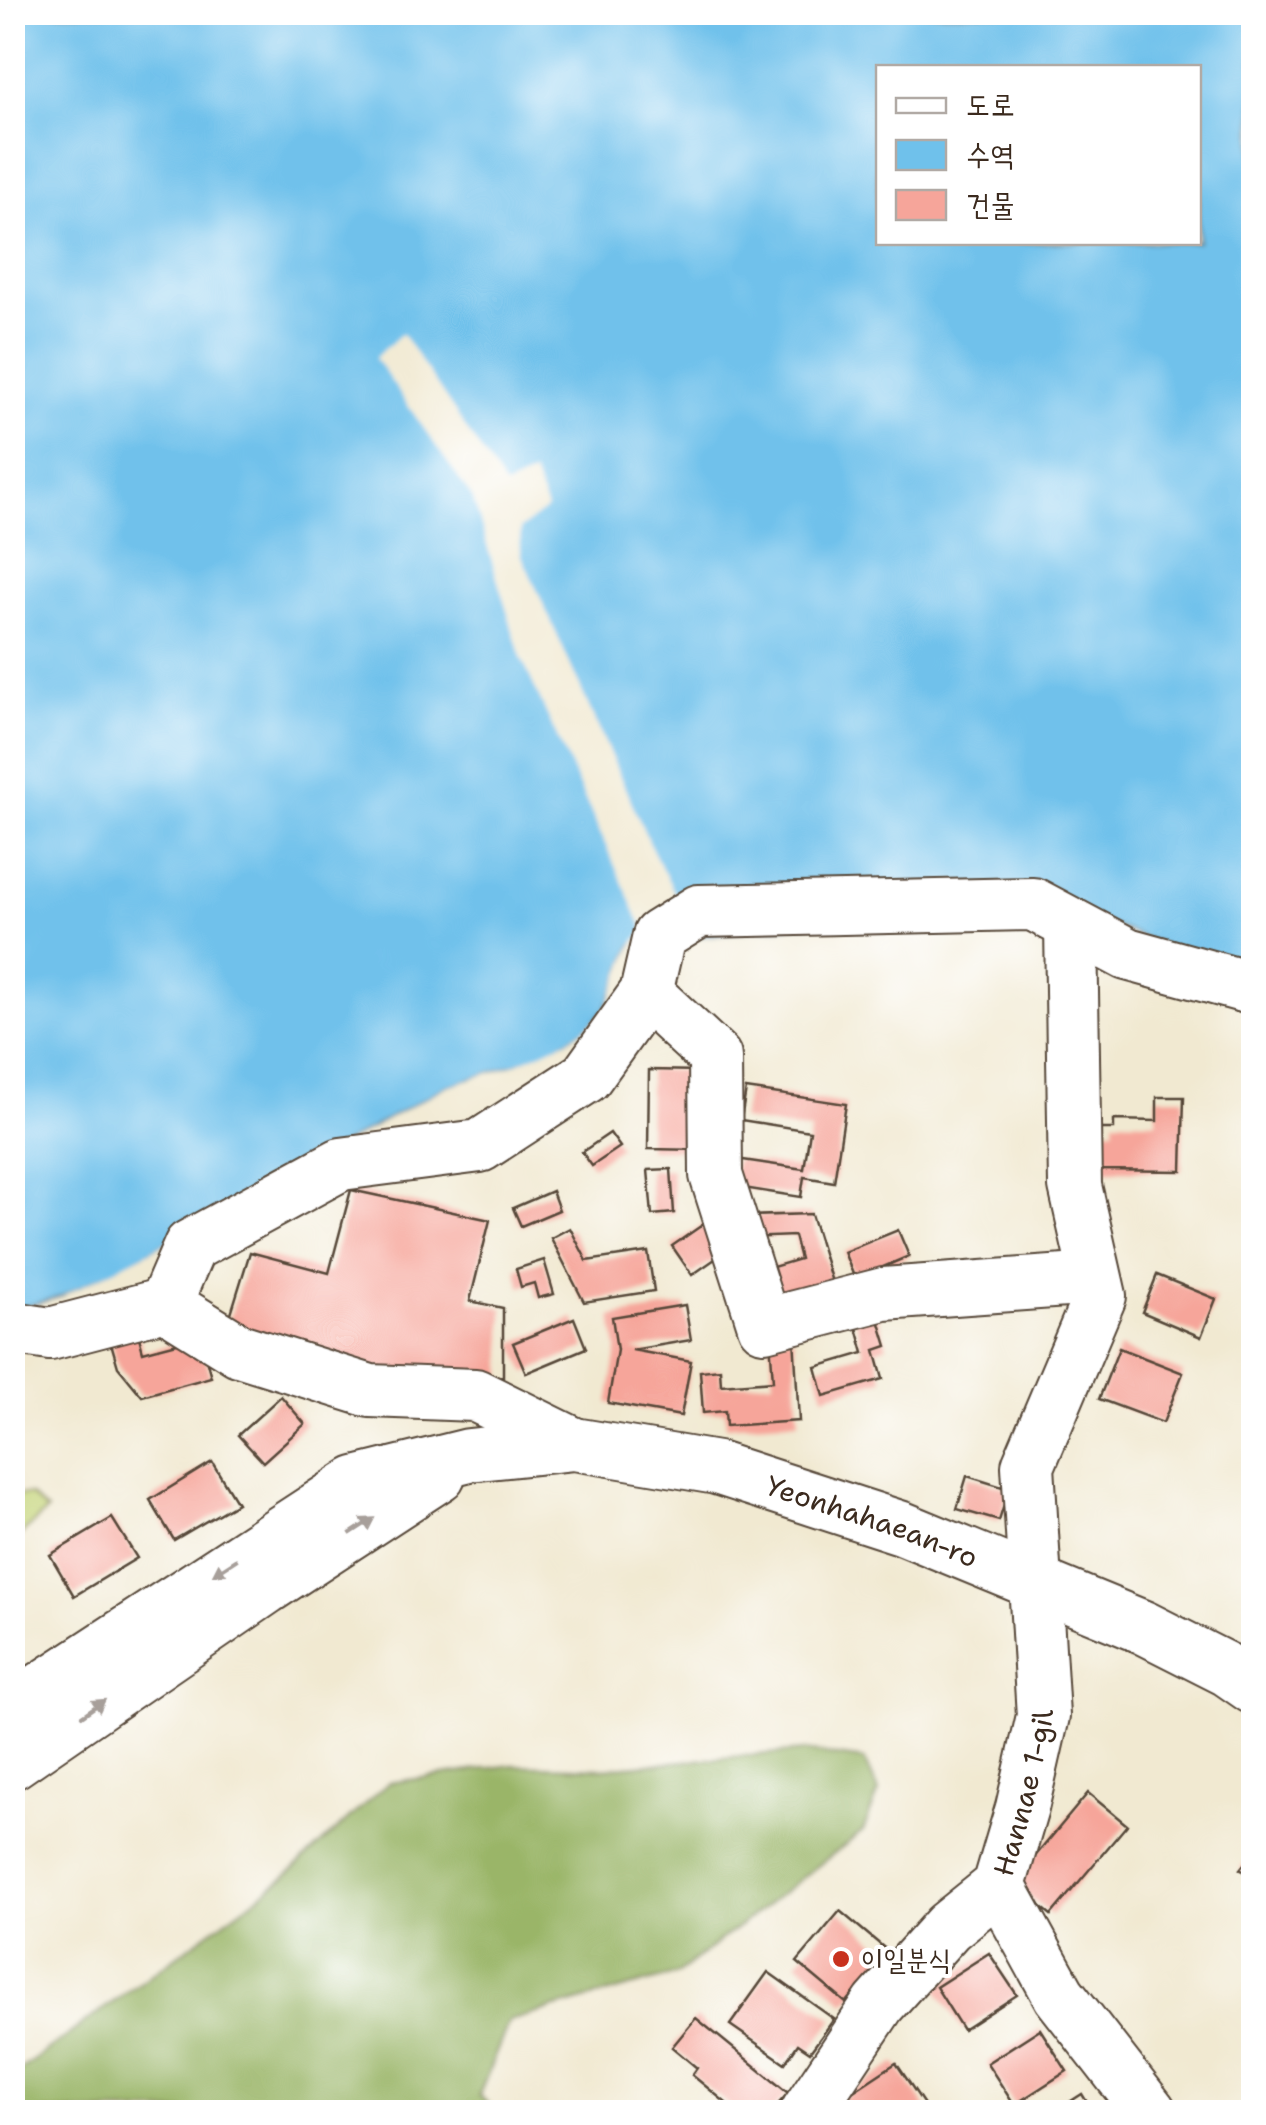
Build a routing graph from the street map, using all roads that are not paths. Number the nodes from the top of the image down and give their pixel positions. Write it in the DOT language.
graph roads {
  1 [pos="1071,926"];
  2 [pos="1254,989"];
  3 [pos="646,992"];
  4 [pos="1094,1279"];
  5 [pos="165,1304"];
  6 [pos="12,1328"];
  7 [pos="574,1444"];
  8 [pos="469,1454"];
  9 [pos="1036,1582"];
  10 [pos="1254,1688"];
  11 [pos="12,1708"];
  12 [pos="12,1764"];
  13 [pos="998,1886"];
  14 [pos="807,2112"];
  15 [pos="1150,2112"];
  1 -- 2 [label="street"];
  1 -- 3 [label="street"];
  1 -- 4 [label="street, Hannae 1-gil"];
  3 -- 4 [label="street"];
  3 -- 5 [label="street"];
  4 -- 9 [label="street, Hannae 1-gil"];
  5 -- 6 [label="street"];
  5 -- 7 [label="street"];
  7 -- 8 [label="street, Yeonhahaean-ro"];
  7 -- 9 [label="street, Yeonhahaean-ro"];
  8 -- 11 [label="street, Yeonhahaean-ro, one-way"];
  12 -- 8 [label="street, Yeonhahaean-ro, one-way"];
  9 -- 10 [label="street, Yeonhahaean-ro"];
  9 -- 13 [label="street, Hannae 1-gil"];
  13 -- 14 [label="street, Hannae 1-gil"];
  13 -- 15 [label="street"];
}
